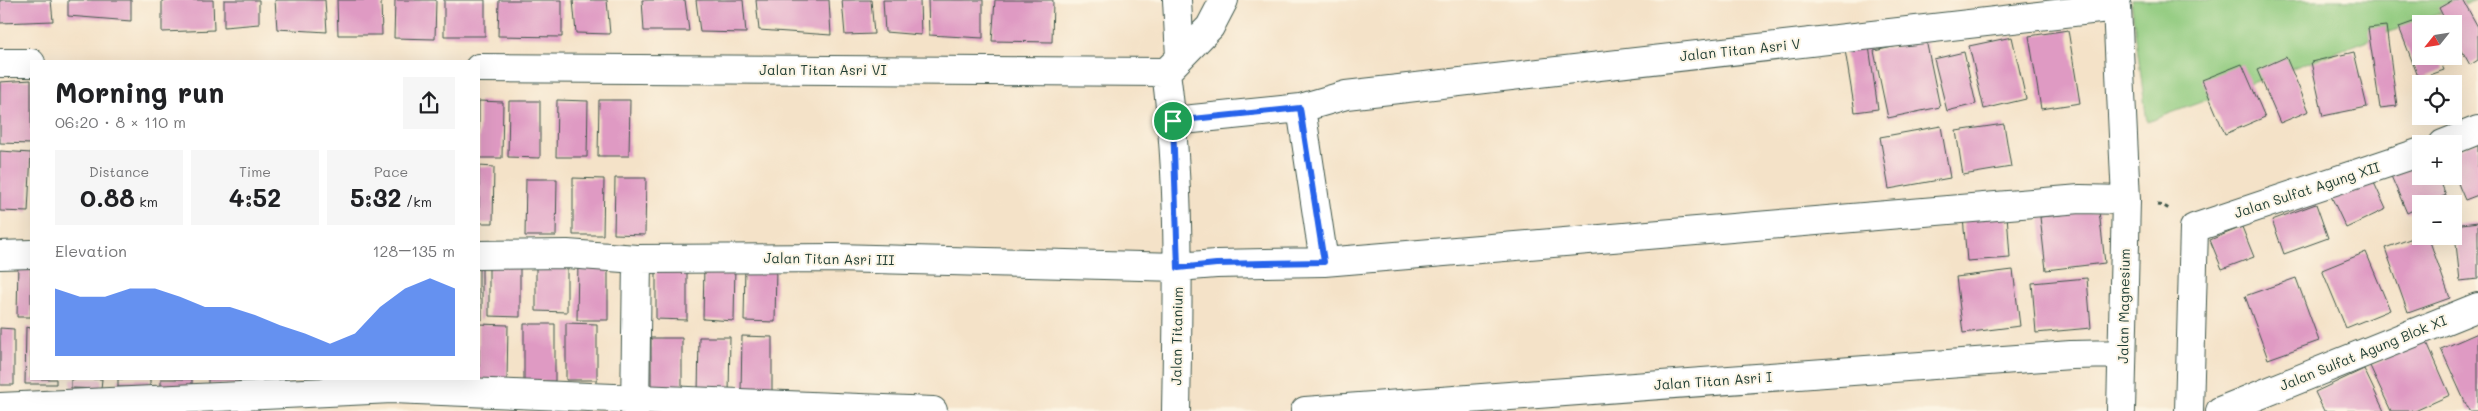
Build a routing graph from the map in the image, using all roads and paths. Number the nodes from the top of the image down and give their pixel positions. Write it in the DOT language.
graph roads {
  1 [pos="1177,0"];
  2 [pos="1224,0"];
  3 [pos="2117,3"];
  4 [pos="0,63"];
  5 [pos="30,63"];
  6 [pos="1173,65"];
  7 [pos="480,68"];
  8 [pos="1300,108"];
  9 [pos="1173,121"];
  10 [pos="2478,130"];
  11 [pos="2462,136"];
  12 [pos="2412,155"];
  13 [pos="2126,200"];
  14 [pos="30,254"];
  15 [pos="0,255"];
  16 [pos="480,255"];
  17 [pos="637,259"];
  18 [pos="1324,262"];
  19 [pos="1178,268"];
  20 [pos="2478,307"];
  21 [pos="2122,354"];
  22 [pos="635,405"];
  23 [pos="0,406"];
  24 [pos="933,411"];
  25 [pos="1176,411"];
  26 [pos="1304,411"];
  27 [pos="2121,411"];
  28 [pos="2189,411"];
  29 [pos="2220,411"];
  1 -- 6 [label="street, Jalan Titanium"];
  2 -- 6 [label="street"];
  3 -- 8 [label="street, Jalan Titan Asri V"];
  3 -- 13 [label="street, Jalan Titan Asri V"];
  4 -- 5 [label="street"];
  6 -- 7 [label="street, Jalan Titan Asri VI"];
  6 -- 9 [label="street, Jalan Titanium"];
  8 -- 9 [label="street, Jalan Titan Asri V"];
  8 -- 18 [label="street"];
  9 -- 19 [label="street, Jalan Titanium"];
  10 -- 11 [label="street"];
  12 -- 28 [label="street, Jalan Sulfat Agung XII"];
  13 -- 18 [label="street, Jalan Titan Asri III"];
  13 -- 21 [label="street, Jalan Magnesium"];
  14 -- 15 [label="street"];
  16 -- 17 [label="street, Jalan Titan Asri III"];
  17 -- 19 [label="street, Jalan Titan Asri III"];
  17 -- 22 [label="street"];
  18 -- 19 [label="street, Jalan Titan Asri III"];
  19 -- 25 [label="street, Jalan Titanium"];
  20 -- 29 [label="street, Jalan Sulfat Agung Blok XI"];
  21 -- 26 [label="street, Jalan Titan Asri I"];
  21 -- 27 [label="street, Jalan Magnesium"];
  22 -- 23 [label="street"];
  22 -- 24 [label="street"];
}
